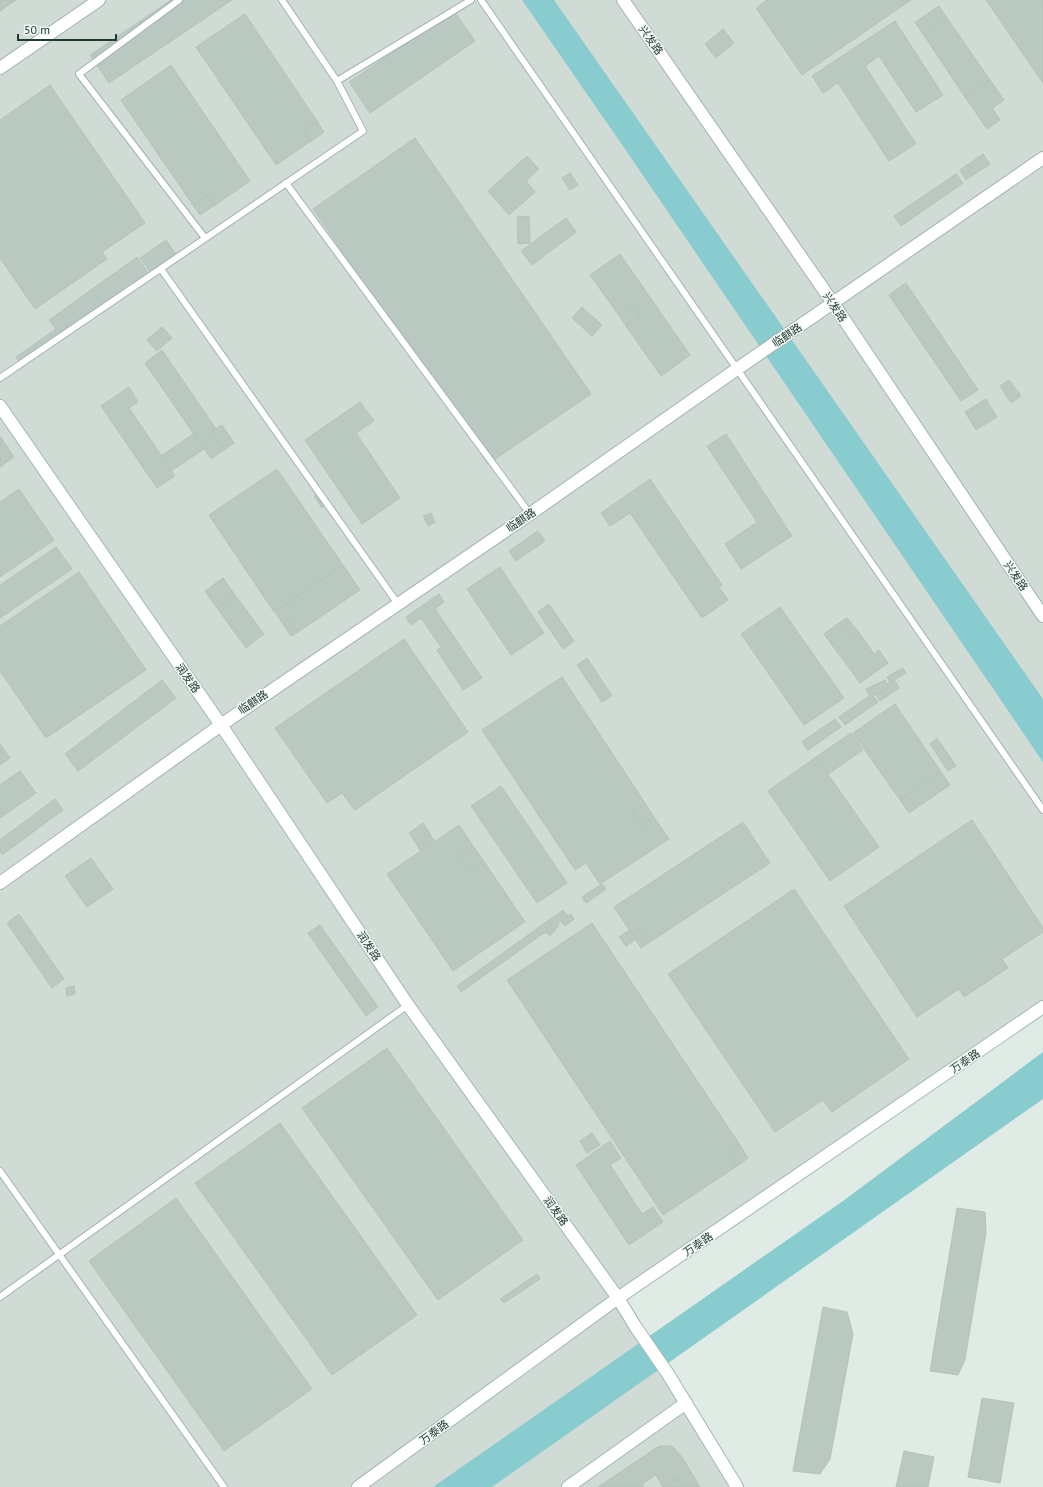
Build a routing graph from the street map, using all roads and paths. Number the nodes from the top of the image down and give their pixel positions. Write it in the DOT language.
graph roads {
  1 [pos="99,0"];
  2 [pos="179,0"];
  3 [pos="282,0"];
  4 [pos="471,0"];
  5 [pos="481,0"];
  6 [pos="623,0"];
  7 [pos="0,68"];
  8 [pos="337,81"];
  9 [pos="1043,158"];
  10 [pos="286,184"];
  11 [pos="205,238"];
  12 [pos="161,269"];
  13 [pos="833,303"];
  14 [pos="737,369"];
  15 [pos="0,378"];
  16 [pos="0,406"];
  17 [pos="530,514"];
  18 [pos="398,604"];
  19 [pos="1043,616"];
  20 [pos="221,725"];
  21 [pos="1043,810"];
  22 [pos="0,882"];
  23 [pos="408,1005"];
  24 [pos="1043,1007"];
  25 [pos="0,1171"];
  26 [pos="59,1254"];
  27 [pos="0,1297"];
  28 [pos="618,1298"];
  29 [pos="686,1404"];
  30 [pos="224,1487"];
  31 [pos="358,1487"];
  32 [pos="568,1487"];
  33 [pos="736,1487"];
  1 -- 7 [label="main road"];
  2 -- 11 [label="lane"];
  3 -- 8 [label="lane"];
  4 -- 8 [label="lane"];
  5 -- 14 [label="lane"];
  6 -- 13 [label="main road, 兴发路"];
  8 -- 10 [label="lane"];
  9 -- 13 [label="main road, 临麒路"];
  10 -- 11 [label="lane"];
  10 -- 17 [label="lane"];
  11 -- 12 [label="lane"];
  12 -- 15 [label="lane"];
  12 -- 18 [label="lane"];
  13 -- 14 [label="main road, 临麒路"];
  13 -- 19 [label="main road, 兴发路"];
  14 -- 17 [label="main road, 临麒路"];
  14 -- 21 [label="lane"];
  16 -- 20 [label="main road, 润发路"];
  17 -- 18 [label="main road, 临麒路"];
  18 -- 20 [label="main road, 临麒路"];
  20 -- 22 [label="main road, 临麒路"];
  20 -- 23 [label="main road, 润发路"];
  23 -- 26 [label="lane"];
  23 -- 28 [label="main road, 润发路"];
  24 -- 28 [label="main road, 万泰路"];
  25 -- 26 [label="lane"];
  26 -- 27 [label="lane"];
  26 -- 30 [label="lane"];
  28 -- 29 [label="main road, 润发路"];
  28 -- 31 [label="main road, 万泰路"];
  29 -- 32 [label="main road"];
  29 -- 33 [label="main road, 润发路"];
}
